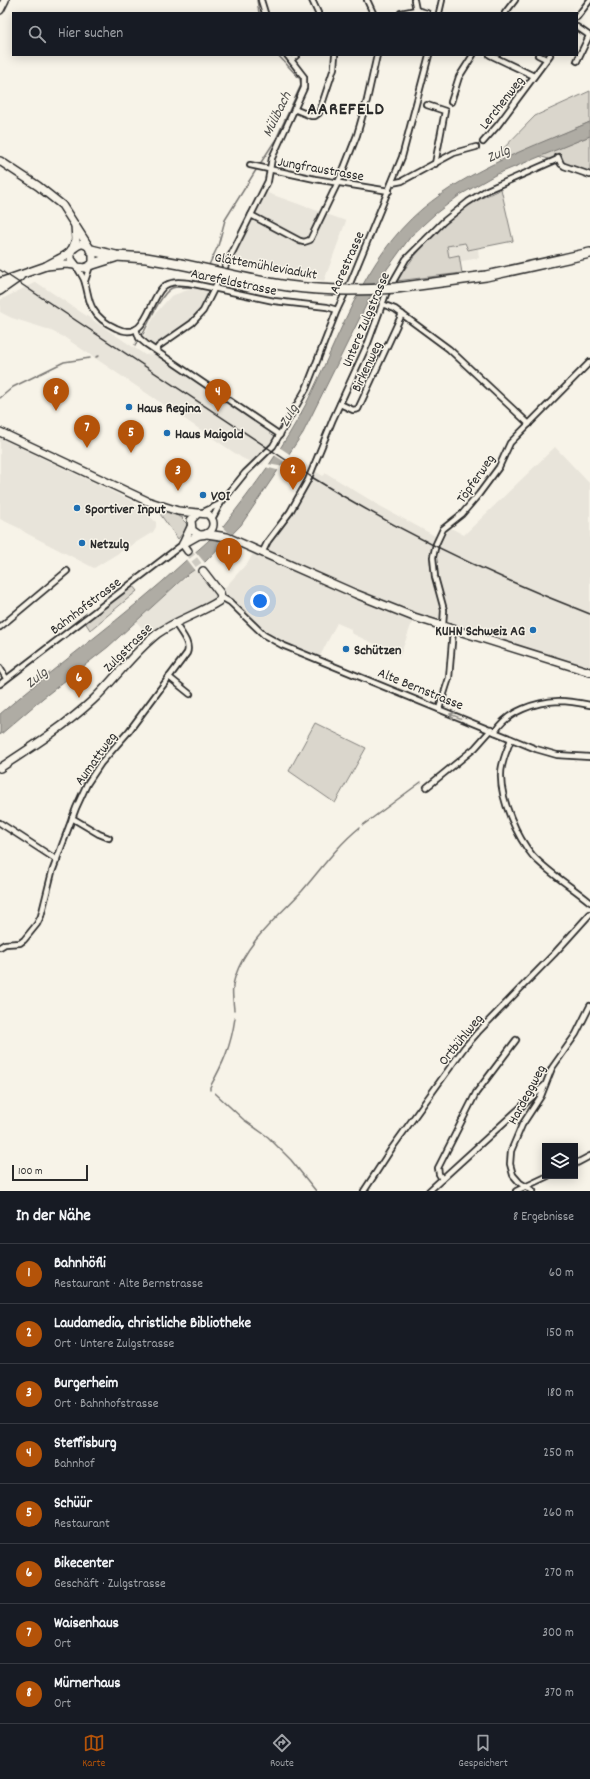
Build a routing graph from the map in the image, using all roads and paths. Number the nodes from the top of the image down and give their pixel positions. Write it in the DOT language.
graph roads {
  1 [pos="5,0"];
  2 [pos="261,0"];
  3 [pos="312,0"];
  4 [pos="367,0"];
  5 [pos="414,0"];
  6 [pos="442,0"];
  7 [pos="515,0"];
  8 [pos="590,0"];
  9 [pos="0,10"];
  10 [pos="416,10"];
  11 [pos="265,12"];
  12 [pos="318,12"];
  13 [pos="373,12"];
  14 [pos="406,12"];
  15 [pos="423,12"];
  16 [pos="439,12"];
  17 [pos="506,12"];
  18 [pos="578,16"];
  19 [pos="578,28"];
  20 [pos="590,36"];
  21 [pos="288,56"];
  22 [pos="296,56"];
  23 [pos="335,56"];
  24 [pos="377,56"];
  25 [pos="428,56"];
  26 [pos="472,56"];
  27 [pos="492,56"];
  28 [pos="548,57"];
  29 [pos="291,60"];
  30 [pos="577,61"];
  31 [pos="534,76"];
  32 [pos="451,102"];
  33 [pos="427,105"];
  34 [pos="294,109"];
  35 [pos="483,142"];
  36 [pos="476,148"];
  37 [pos="0,161"];
  38 [pos="435,164"];
  39 [pos="250,165"];
  40 [pos="270,170"];
  41 [pos="590,175"];
  42 [pos="338,182"];
  43 [pos="392,183"];
  44 [pos="389,191"];
  45 [pos="251,215"];
  46 [pos="75,225"];
  47 [pos="90,248"];
  48 [pos="72,249"];
  49 [pos="590,254"];
  50 [pos="116,256"];
  51 [pos="91,265"];
  52 [pos="46,266"];
  53 [pos="76,266"];
  54 [pos="23,274"];
  55 [pos="85,281"];
  56 [pos="0,282"];
  57 [pos="0,286"];
  58 [pos="215,288"];
  59 [pos="0,291"];
  60 [pos="382,304"];
  61 [pos="337,310"];
  62 [pos="402,314"];
  63 [pos="136,329"];
  64 [pos="156,350"];
  65 [pos="590,362"];
  66 [pos="340,404"];
  67 [pos="529,424"];
  68 [pos="0,432"];
  69 [pos="280,435"];
  70 [pos="220,504"];
  71 [pos="178,511"];
  72 [pos="200,513"];
  73 [pos="214,523"];
  74 [pos="191,525"];
  75 [pos="208,534"];
  76 [pos="199,535"];
  77 [pos="230,539"];
  78 [pos="183,544"];
  79 [pos="188,551"];
  80 [pos="262,553"];
  81 [pos="203,570"];
  82 [pos="67,571"];
  83 [pos="221,597"];
  84 [pos="175,623"];
  85 [pos="443,626"];
  86 [pos="0,627"];
  87 [pos="453,630"];
  88 [pos="0,668"];
  89 [pos="590,672"];
  90 [pos="6,678"];
  91 [pos="169,678"];
  92 [pos="0,684"];
  93 [pos="190,694"];
  94 [pos="590,705"];
  95 [pos="439,709"];
  96 [pos="493,731"];
  97 [pos="511,739"];
  98 [pos="590,757"];
  99 [pos="0,768"];
  100 [pos="427,787"];
  101 [pos="72,818"];
  102 [pos="0,823"];
  103 [pos="109,838"];
  104 [pos="57,860"];
  105 [pos="590,902"];
  106 [pos="590,914"];
  107 [pos="0,947"];
  108 [pos="590,1006"];
  109 [pos="516,1040"];
  110 [pos="545,1084"];
  111 [pos="590,1156"];
  112 [pos="578,1162"];
  113 [pos="442,1179"];
  114 [pos="543,1179"];
  115 [pos="528,1187"];
  116 [pos="364,1191"];
  117 [pos="429,1191"];
  118 [pos="516,1191"];
  119 [pos="533,1191"];
  1 -- 9 [label="main road"];
  2 -- 11 [label="street"];
  3 -- 12 [label="street"];
  4 -- 13 [label="street"];
  5 -- 10 [label="street"];
  6 -- 16 [label="street"];
  7 -- 17 [label="street"];
  8 -- 18 [label="street"];
  10 -- 14 [label="street"];
  10 -- 15 [label="street"];
  19 -- 20 [label="street"];
  20 -- 30 [label="street"];
  21 -- 29 [label="street"];
  22 -- 29 [label="street"];
  23 -- 34 [label="street"];
  24 -- 42 [label="street"];
  25 -- 43 [label="street, Aarestrasse"];
  26 -- 32 [label="street"];
  27 -- 31 [label="street"];
  28 -- 31 [label="street, Lerchenweg"];
  29 -- 34 [label="street"];
  31 -- 35 [label="street, Lerchenweg"];
  33 -- 38 [label="street"];
  34 -- 40 [label="street"];
  36 -- 38 [label="street"];
  37 -- 46 [label="main road"];
  38 -- 43 [label="street"];
  39 -- 40 [label="street, Jungfraustrasse"];
  40 -- 42 [label="street, Jungfraustrasse"];
  40 -- 45 [label="street"];
  41 -- 60 [label="street, Untere Zulgstrasse"];
  42 -- 44 [label="street, Jungfraustrasse"];
  42 -- 45 [label="street"];
  43 -- 44 [label="street, Aarestrasse"];
  44 -- 61 [label="street, Aarestrasse"];
  45 -- 58 [label="street"];
  46 -- 47 [label="main road"];
  46 -- 48 [label="main road"];
  47 -- 48 [label="main road"];
  47 -- 50 [label="highway"];
  47 -- 51 [label="main road"];
  48 -- 52 [label="main road"];
  48 -- 53 [label="main road"];
  49 -- 50 [label="highway, Glättemühleviadukt, bridge"];
  50 -- 51 [label="highway"];
  51 -- 53 [label="main road"];
  51 -- 55 [label="street"];
  52 -- 53 [label="main road"];
  52 -- 54 [label="main road"];
  53 -- 55 [label="street"];
  54 -- 56 [label="main road"];
  54 -- 57 [label="main road"];
  54 -- 59 [label="main road"];
  55 -- 63 [label="street"];
  58 -- 61 [label="street, Aarefeldstrasse"];
  58 -- 63 [label="street, Aarefeldstrasse"];
  58 -- 64 [label="street"];
  60 -- 62 [label="street"];
  60 -- 66 [label="street, Untere Zulgstrasse"];
  61 -- 69 [label="street, Aarestrasse"];
  62 -- 66 [label="street, Birkenweg"];
  62 -- 67 [label="street"];
  63 -- 64 [label="street"];
  64 -- 69 [label="street"];
  65 -- 67 [label="street, Töpferweg"];
  66 -- 80 [label="street, Untere Zulgstrasse"];
  67 -- 85 [label="street, Töpferweg"];
  68 -- 71 [label="main road"];
  69 -- 70 [label="street, Aarestrasse"];
  70 -- 72 [label="street"];
  70 -- 73 [label="street"];
  71 -- 72 [label="main road"];
  71 -- 74 [label="main road"];
  72 -- 73 [label="main road"];
  72 -- 74 [label="main road"];
  73 -- 75 [label="main road"];
  73 -- 77 [label="main road"];
  74 -- 76 [label="main road"];
  74 -- 78 [label="main road"];
  75 -- 76 [label="main road"];
  75 -- 77 [label="main road"];
  76 -- 78 [label="main road"];
  77 -- 80 [label="main road"];
  78 -- 79 [label="main road"];
  78 -- 90 [label="street, Bahnhofstrasse"];
  80 -- 85 [label="main road"];
  81 -- 83 [label="main road, Alte Bernstrasse"];
  82 -- 86 [label="street"];
  83 -- 84 [label="main road, Zulgstrasse"];
  83 -- 95 [label="street, Alte Bernstrasse"];
  84 -- 91 [label="street, Aumattweg"];
  84 -- 99 [label="main road, Zulgstrasse"];
  85 -- 87 [label="main road"];
  87 -- 89 [label="main road"];
  87 -- 95 [label="street"];
  88 -- 90 [label="street"];
  90 -- 92 [label="street, Bahnhofstrasse"];
  91 -- 93 [label="street"];
  91 -- 101 [label="street, Aumattweg"];
  94 -- 96 [label="street"];
  96 -- 95 [label="street, Alte Bernstrasse, one-way"];
  96 -- 97 [label="street, Alte Bernstrasse"];
  96 -- 100 [label="street"];
  97 -- 98 [label="street, Alte Bernstrasse"];
  97 -- 105 [label="street"];
  101 -- 103 [label="street"];
  101 -- 104 [label="street, Aumattweg"];
  102 -- 104 [label="street"];
  104 -- 107 [label="street, Aumattweg"];
  106 -- 116 [label="street, Ortbühlweg"];
  108 -- 110 [label="street, Hardeggweg"];
  109 -- 113 [label="street"];
  110 -- 113 [label="street"];
  110 -- 115 [label="street, Hardeggweg"];
  111 -- 112 [label="street"];
  113 -- 117 [label="street"];
  114 -- 115 [label="street"];
  115 -- 118 [label="street"];
  115 -- 119 [label="street, Hardeggweg"];
}
